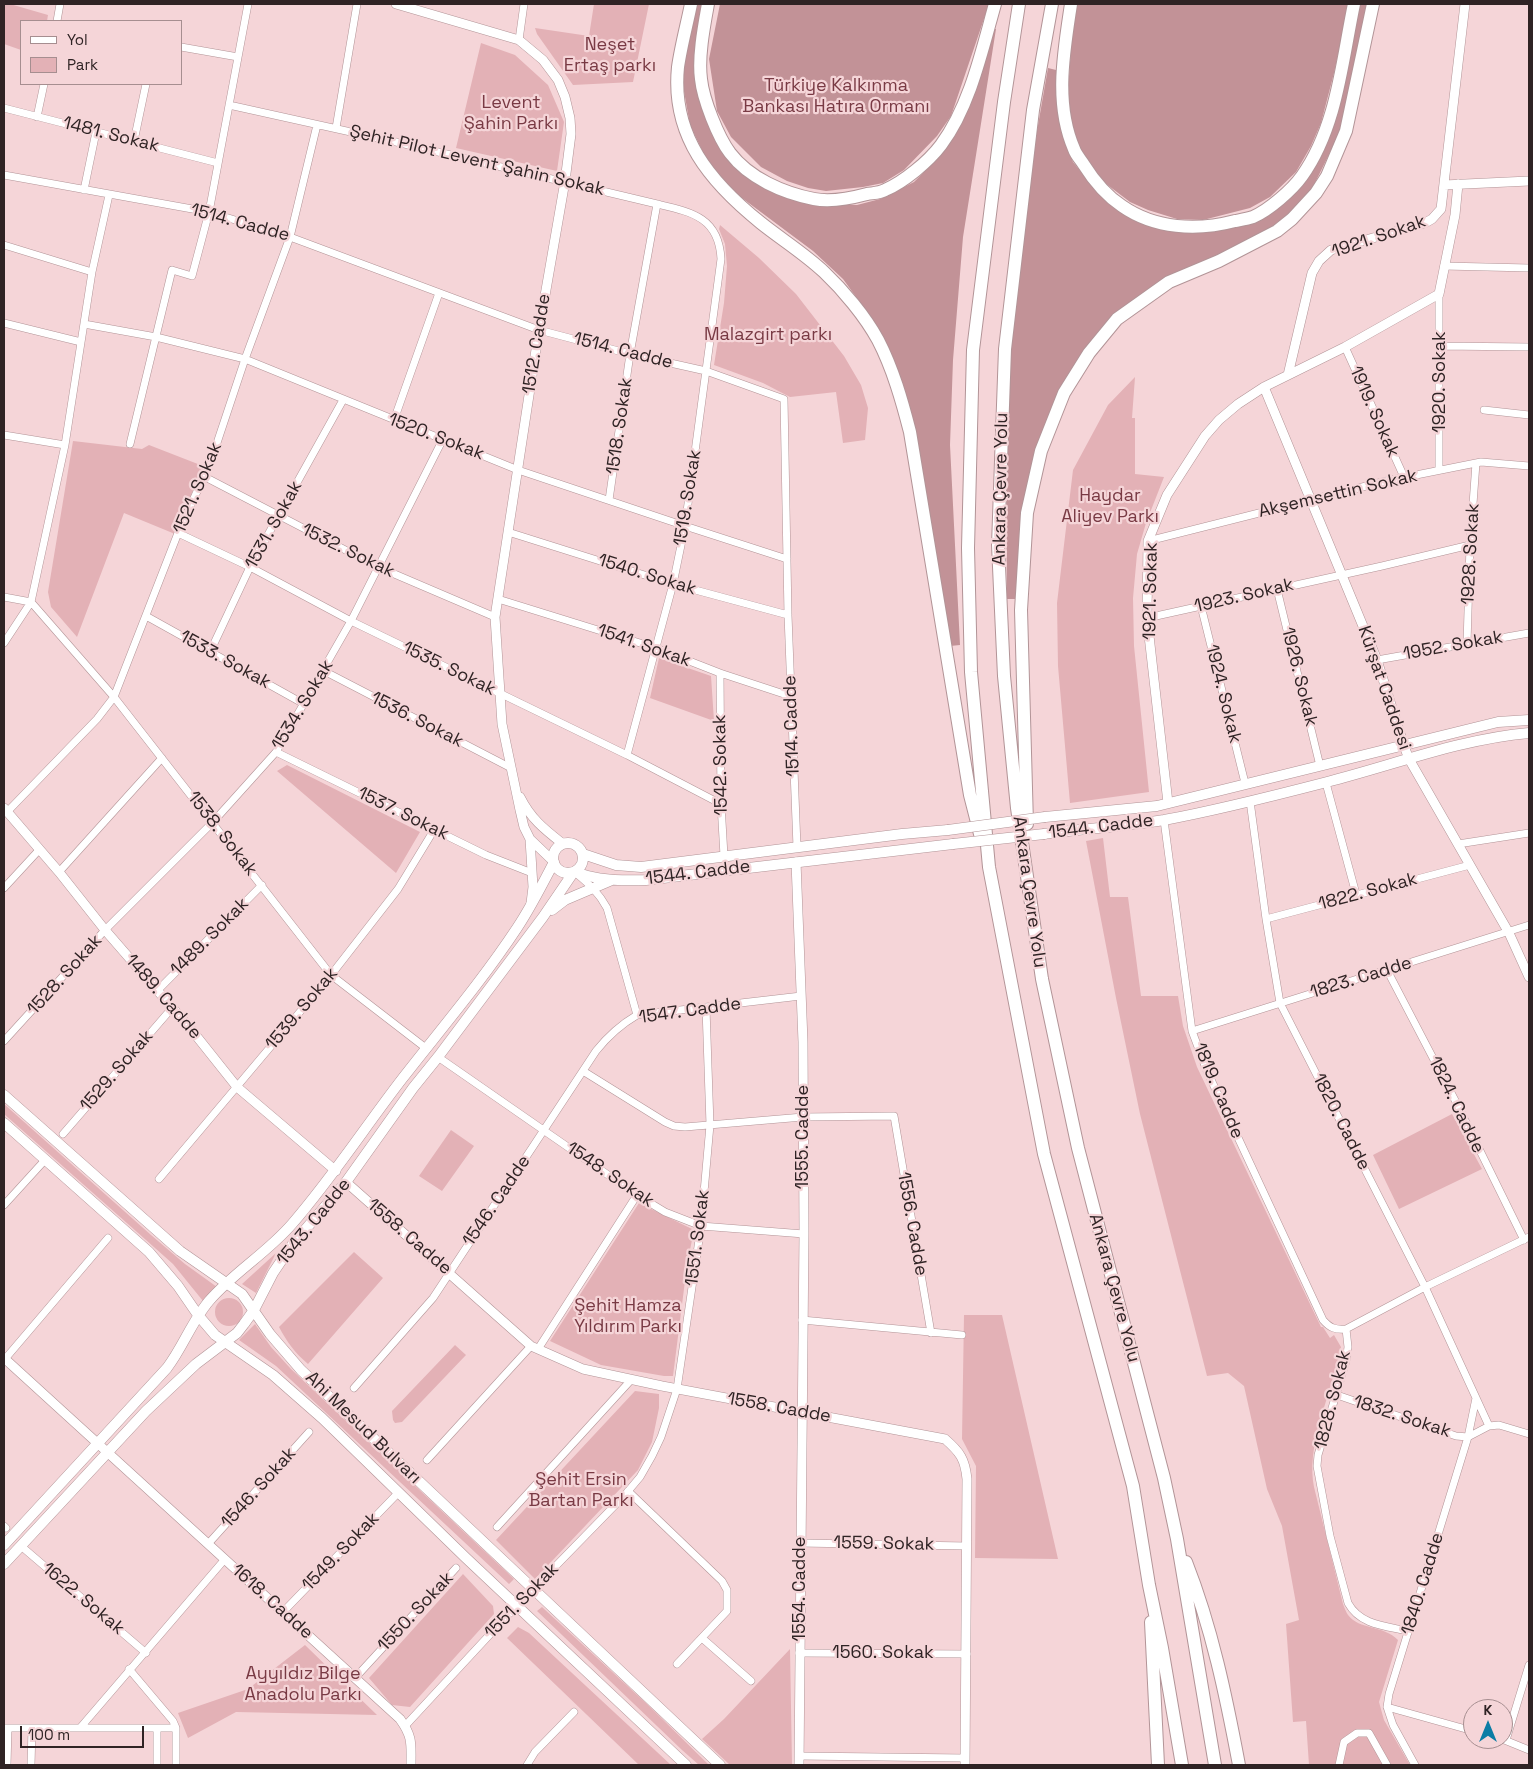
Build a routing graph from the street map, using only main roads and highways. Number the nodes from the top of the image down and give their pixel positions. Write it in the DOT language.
graph roads {
  1 [pos="692,4"];
  2 [pos="708,4"];
  3 [pos="995,4"];
  4 [pos="1019,4"];
  5 [pos="1052,4"];
  6 [pos="1071,4"];
  7 [pos="1354,4"];
  8 [pos="1373,4"];
  9 [pos="1529,720"];
  10 [pos="1529,733"];
  11 [pos="583,854"];
  12 [pos="554,862"];
  13 [pos="989,867"];
  14 [pos="574,872"];
  15 [pos="1028,877"];
  16 [pos="615,880"];
  17 [pos="544,917"];
  18 [pos="4,1095"];
  19 [pos="4,1123"];
  20 [pos="226,1284"];
  21 [pos="254,1310"];
  22 [pos="198,1315"];
  23 [pos="225,1342"];
  24 [pos="1177,1539"];
  25 [pos="4,1545"];
  26 [pos="4,1564"];
  27 [pos="1149,1585"];
  28 [pos="686,1765"];
  29 [pos="720,1765"];
  30 [pos="1158,1765"];
  31 [pos="1182,1765"];
  32 [pos="1215,1765"];
  33 [pos="1240,1765"];
  1 -- 13 [label="highway"];
  2 -- 3 [label="highway"];
  4 -- 13 [label="highway, Ankara Çevre Yolu"];
  5 -- 15 [label="highway, Ankara Çevre Yolu"];
  6 -- 7 [label="highway"];
  8 -- 15 [label="highway"];
  9 -- 11 [label="main road, 1544. Cadde, bridge"];
  10 -- 16 [label="main road, 1544. Cadde, bridge"];
  11 -- 12 [label="main road"];
  11 -- 14 [label="main road"];
  12 -- 14 [label="main road"];
  12 -- 20 [label="main road, 1543. Cadde"];
  13 -- 27 [label="highway, Ankara Çevre Yolu"];
  14 -- 16 [label="main road, 1544. Cadde"];
  14 -- 17 [label="main road, 1543. Cadde"];
  15 -- 24 [label="highway, Ankara Çevre Yolu"];
  16 -- 17 [label="main road"];
  17 -- 21 [label="main road, 1543. Cadde"];
  18 -- 20 [label="main road, Ahi Mesud Bulvarı"];
  19 -- 22 [label="main road, Ahi Mesud Bulvarı"];
  20 -- 21 [label="main road, Ahi Mesud Bulvarı"];
  20 -- 22 [label="main road, 1543. Cadde"];
  21 -- 23 [label="main road, 1543. Cadde"];
  21 -- 29 [label="main road, Ahi Mesud Bulvarı"];
  22 -- 23 [label="main road, Ahi Mesud Bulvarı"];
  22 -- 25 [label="main road, 1543. Cadde"];
  23 -- 26 [label="main road, 1543. Cadde"];
  23 -- 28 [label="main road, Ahi Mesud Bulvarı"];
  24 -- 32 [label="highway, Ankara Çevre Yolu"];
  24 -- 33 [label="highway"];
  27 -- 30 [label="highway"];
  27 -- 31 [label="highway, Ankara Çevre Yolu"];
}
